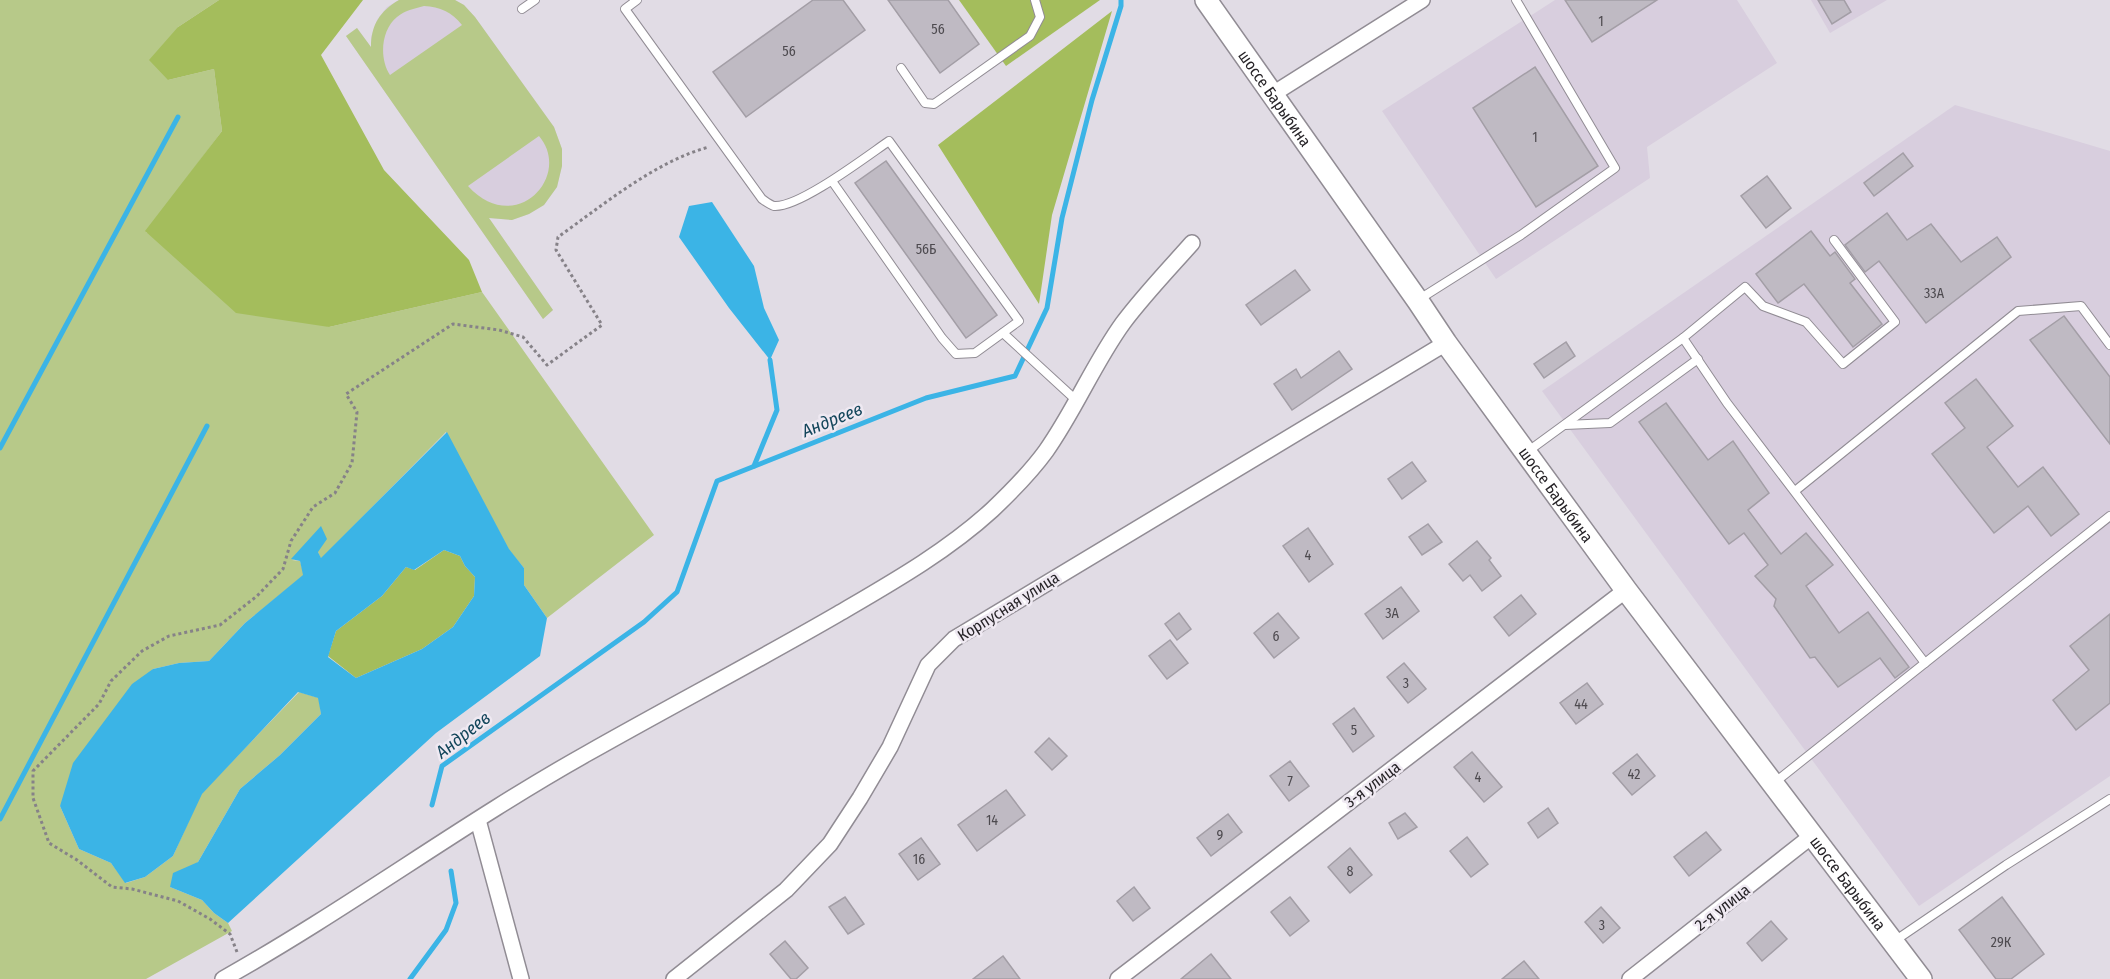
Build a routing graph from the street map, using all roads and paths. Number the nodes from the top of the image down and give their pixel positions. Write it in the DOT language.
graph roads {
  1 [pos="535,0"];
  2 [pos="637,0"];
  3 [pos="1035,0"];
  4 [pos="1206,0"];
  5 [pos="1422,0"];
  6 [pos="1516,0"];
  7 [pos="522,9"];
  8 [pos="901,68"];
  9 [pos="1273,94"];
  10 [pos="722,143"];
  11 [pos="832,181"];
  12 [pos="1834,240"];
  13 [pos="1192,243"];
  14 [pos="1418,300"];
  15 [pos="1003,333"];
  16 [pos="1683,338"];
  17 [pos="1446,343"];
  18 [pos="2110,345"];
  19 [pos="1698,359"];
  20 [pos="1077,401"];
  21 [pos="1563,425"];
  22 [pos="1526,453"];
  23 [pos="1795,491"];
  24 [pos="2110,516"];
  25 [pos="1626,590"];
  26 [pos="1925,663"];
  27 [pos="1773,784"];
  28 [pos="2110,799"];
  29 [pos="478,819"];
  30 [pos="1813,835"];
  31 [pos="1892,942"];
  32 [pos="244,967"];
  33 [pos="223,979"];
  34 [pos="521,979"];
  35 [pos="674,979"];
  36 [pos="1118,979"];
  37 [pos="1630,979"];
  38 [pos="1921,979"];
  1 -- 7 [label="lane"];
  2 -- 10 [label="lane"];
  3 -- 8 [label="lane"];
  4 -- 9 [label="main road, шоссе Барыбина"];
  5 -- 9 [label="street"];
  6 -- 14 [label="lane"];
  9 -- 14 [label="main road, шоссе Барыбина"];
  10 -- 11 [label="lane"];
  10 -- 32 [label="path"];
  11 -- 15 [label="lane"];
  11 -- 15 [label="lane"];
  12 -- 16 [label="lane"];
  13 -- 20 [label="street"];
  14 -- 17 [label="main road, шоссе Барыбина"];
  15 -- 20 [label="lane"];
  16 -- 19 [label="lane"];
  16 -- 21 [label="lane"];
  17 -- 22 [label="main road, шоссе Барыбина"];
  17 -- 35 [label="street, Корпусная улица"];
  18 -- 23 [label="lane"];
  19 -- 21 [label="lane"];
  19 -- 23 [label="lane"];
  20 -- 29 [label="street"];
  21 -- 22 [label="lane"];
  22 -- 25 [label="main road, шоссе Барыбина"];
  23 -- 26 [label="lane"];
  24 -- 26 [label="lane"];
  25 -- 27 [label="main road, шоссе Барыбина"];
  25 -- 36 [label="street, 3-я улица"];
  26 -- 27 [label="lane"];
  27 -- 30 [label="main road, шоссе Барыбина"];
  28 -- 31 [label="lane"];
  29 -- 32 [label="street"];
  29 -- 34 [label="street"];
  30 -- 31 [label="main road, шоссе Барыбина"];
  30 -- 37 [label="street, 2-я улица"];
  31 -- 38 [label="main road, шоссе Барыбина"];
  32 -- 33 [label="street"];
}
